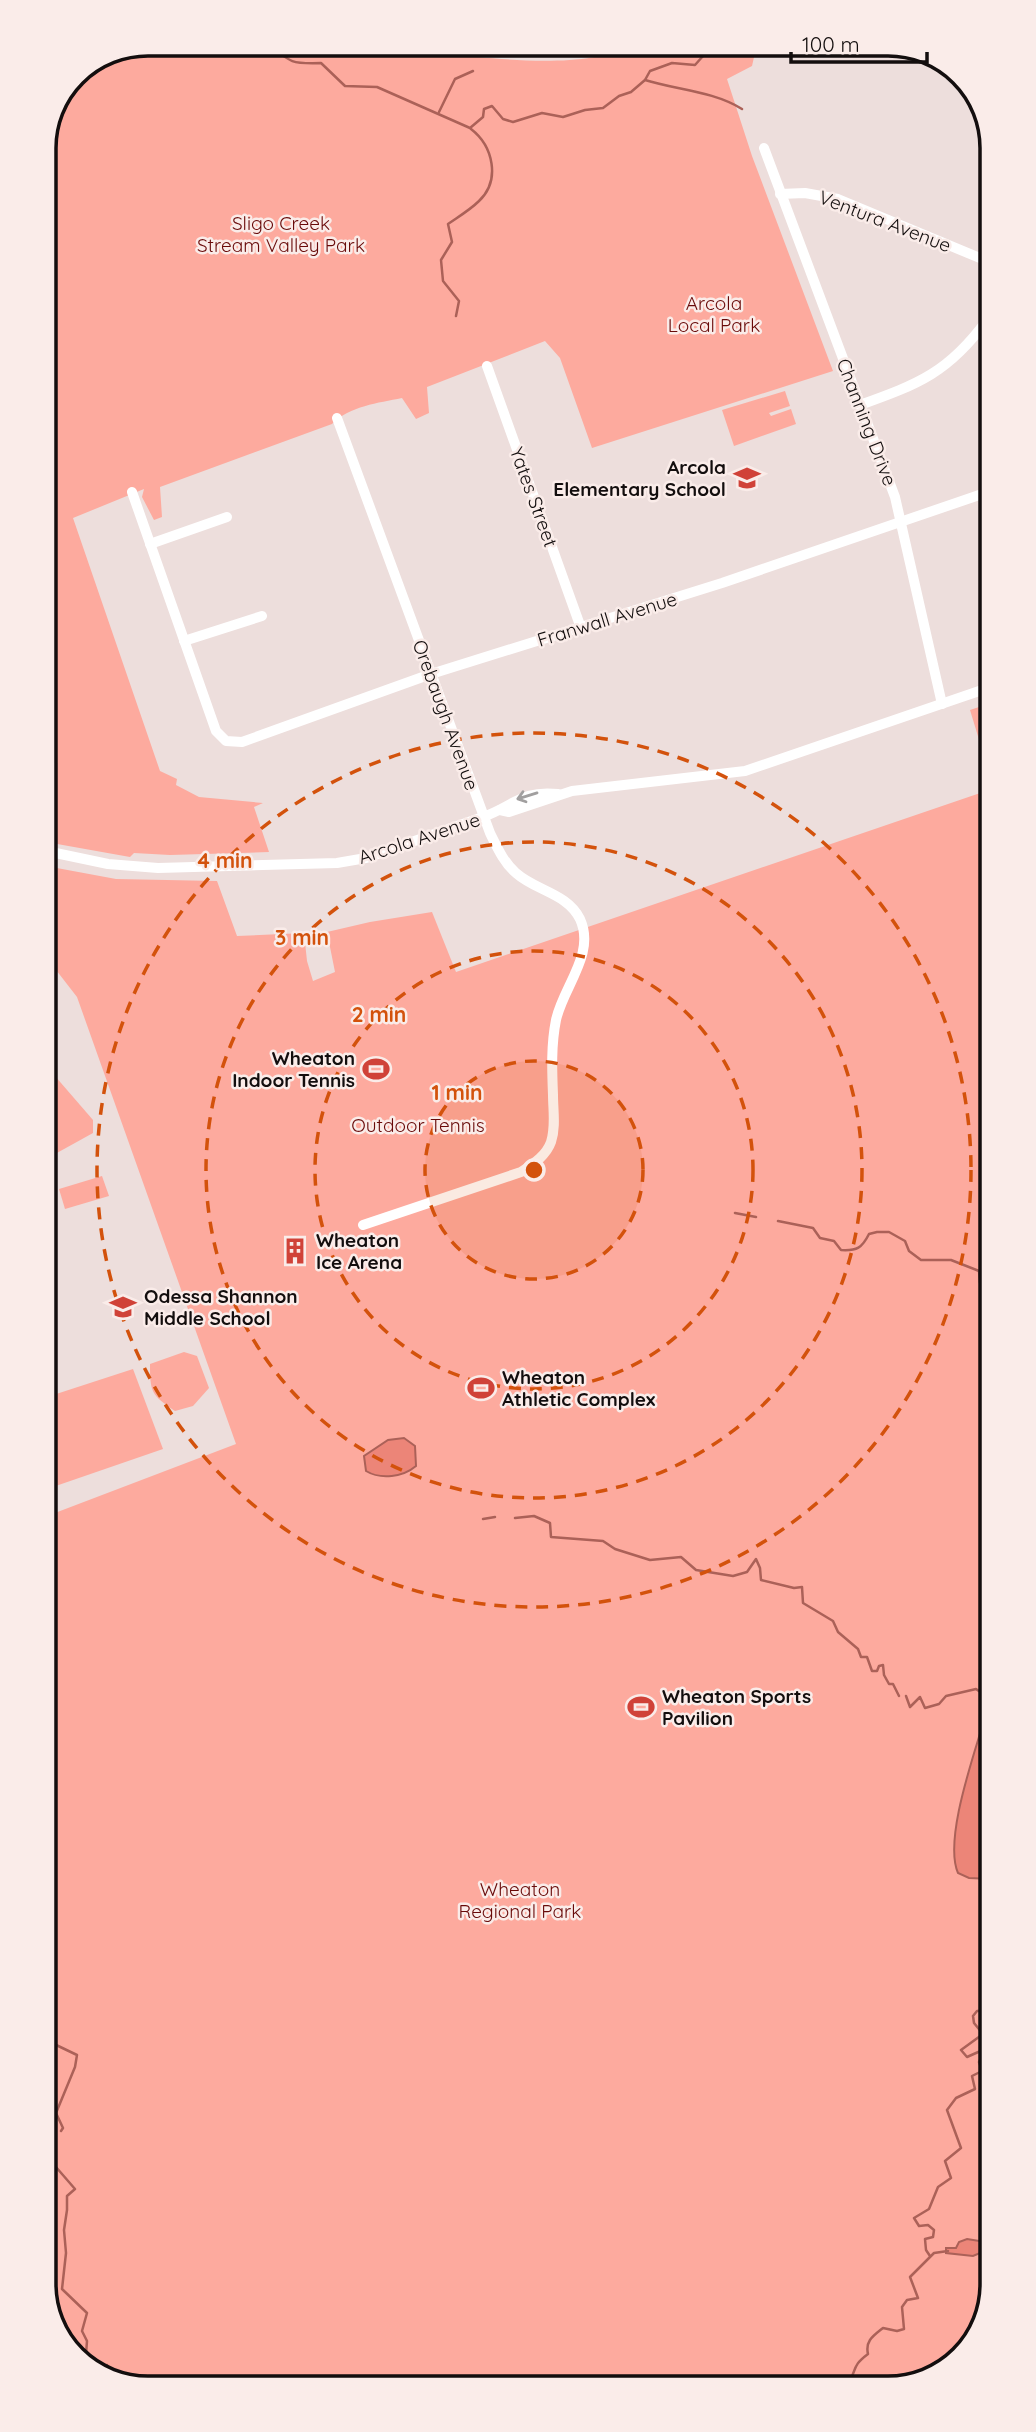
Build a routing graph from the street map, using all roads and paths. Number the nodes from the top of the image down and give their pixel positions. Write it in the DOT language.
graph roads {
  1 [pos="764,148"];
  2 [pos="780,194"];
  3 [pos="980,258"];
  4 [pos="980,330"];
  5 [pos="487,366"];
  6 [pos="860,405"];
  7 [pos="337,418"];
  8 [pos="132,492"];
  9 [pos="980,495"];
  10 [pos="227,517"];
  11 [pos="902,522"];
  12 [pos="150,544"];
  13 [pos="262,616"];
  14 [pos="581,628"];
  15 [pos="184,641"];
  16 [pos="431,674"];
  17 [pos="980,691"];
  18 [pos="942,704"];
  19 [pos="483,817"];
  20 [pos="56,853"];
  21 [pos="363,1225"];
  1 -- 2 [label="street, Channing Drive"];
  2 -- 3 [label="street, Ventura Avenue"];
  2 -- 6 [label="street, Channing Drive"];
  4 -- 6 [label="street"];
  5 -- 14 [label="street, Yates Street"];
  6 -- 11 [label="street, Channing Drive"];
  7 -- 16 [label="street, Orebaugh Avenue"];
  8 -- 12 [label="street"];
  9 -- 11 [label="street, Franwall Avenue"];
  10 -- 12 [label="street"];
  11 -- 14 [label="street, Franwall Avenue"];
  11 -- 18 [label="street, Channing Drive"];
  12 -- 15 [label="street"];
  13 -- 15 [label="street"];
  14 -- 16 [label="street, Franwall Avenue"];
  15 -- 16 [label="street, Franwall Avenue"];
  16 -- 19 [label="street, Orebaugh Avenue"];
  17 -- 18 [label="street, Arcola Avenue"];
  18 -- 19 [label="street, Arcola Avenue"];
  19 -- 20 [label="street, Arcola Avenue"];
  19 -- 21 [label="street, Orebaugh Avenue"];
}
